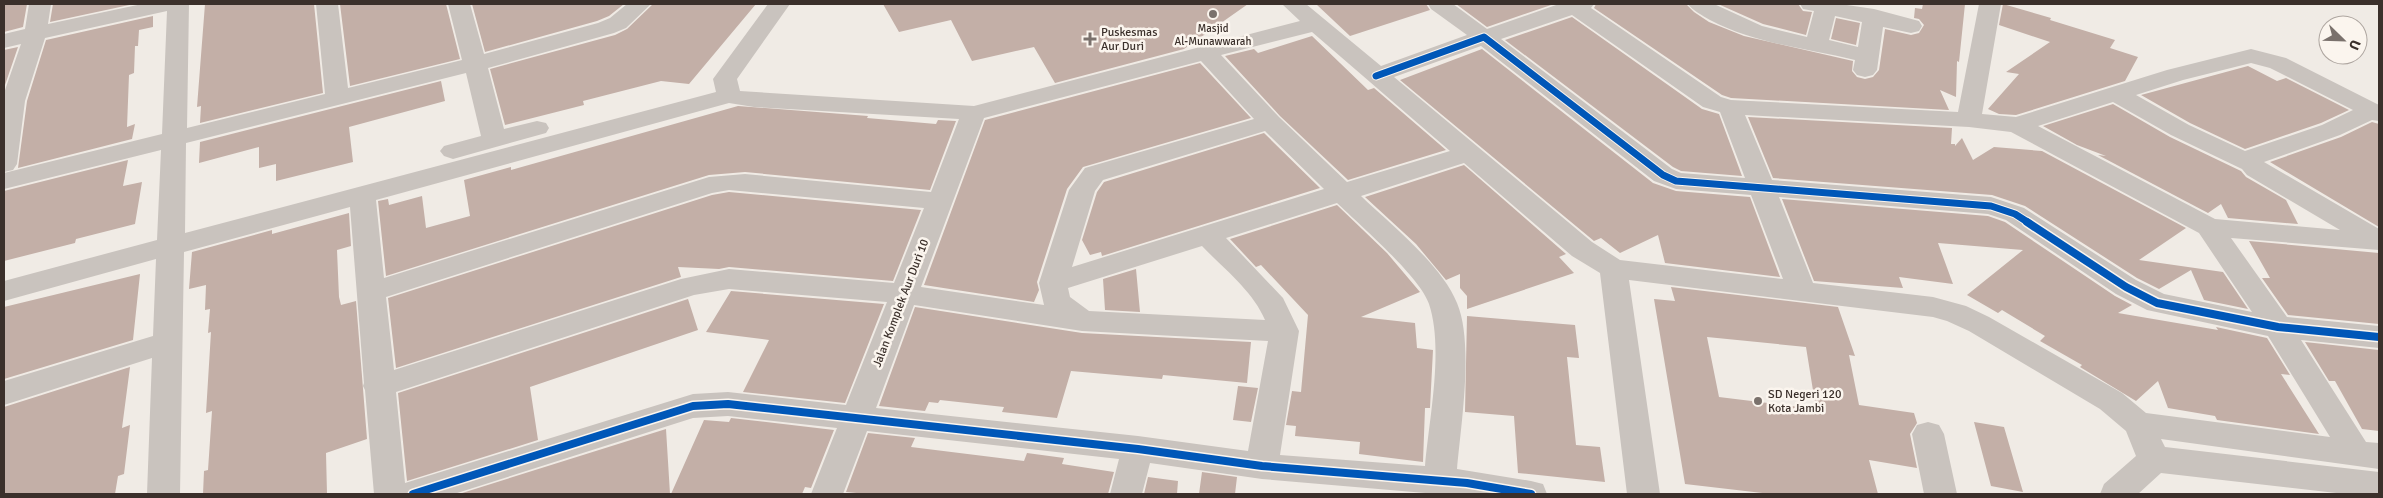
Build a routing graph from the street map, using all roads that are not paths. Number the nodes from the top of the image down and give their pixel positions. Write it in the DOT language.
graph roads {
  1 [pos="40,4"];
  2 [pos="170,4"];
  3 [pos="178,4"];
  4 [pos="327,4"];
  5 [pos="640,4"];
  6 [pos="779,4"];
  7 [pos="1293,4"];
  8 [pos="1439,4"];
  9 [pos="1699,4"];
  10 [pos="1990,4"];
  11 [pos="465,5"];
  12 [pos="1576,5"];
  13 [pos="1818,5"];
  14 [pos="1874,16"];
  15 [pos="1314,24"];
  16 [pos="1910,26"];
  17 [pos="36,34"];
  18 [pos="1484,37"];
  19 [pos="4,41"];
  20 [pos="1816,44"];
  21 [pos="1206,53"];
  22 [pos="475,64"];
  23 [pos="1376,76"];
  24 [pos="727,87"];
  25 [pos="2116,94"];
  26 [pos="337,99"];
  27 [pos="8,100"];
  28 [pos="1730,107"];
  29 [pos="974,112"];
  30 [pos="2375,113"];
  31 [pos="1968,120"];
  32 [pos="1270,122"];
  33 [pos="2017,125"];
  34 [pos="174,139"];
  35 [pos="494,139"];
  36 [pos="1469,153"];
  37 [pos="2251,163"];
  38 [pos="4,164"];
  39 [pos="4,181"];
  40 [pos="1762,188"];
  41 [pos="1342,194"];
  42 [pos="362,195"];
  43 [pos="308,200"];
  44 [pos="939,201"];
  45 [pos="2209,227"];
  46 [pos="1207,236"];
  47 [pos="170,238"];
  48 [pos="2379,242"];
  49 [pos="1613,269"];
  50 [pos="4,276"];
  51 [pos="1053,283"];
  52 [pos="4,291"];
  53 [pos="1802,291"];
  54 [pos="370,292"];
  55 [pos="905,294"];
  56 [pos="1082,321"];
  57 [pos="2278,327"];
  58 [pos="1284,331"];
  59 [pos="2379,337"];
  60 [pos="167,342"];
  61 [pos="378,386"];
  62 [pos="4,394"];
  63 [pos="857,417"];
  64 [pos="2138,424"];
  65 [pos="1928,434"];
  66 [pos="1138,449"];
  67 [pos="2368,455"];
  68 [pos="2154,459"];
  69 [pos="1262,466"];
  70 [pos="2379,485"];
  71 [pos="1458,487"];
  72 [pos="163,494"];
  73 [pos="390,494"];
  74 [pos="413,494"];
  75 [pos="827,494"];
  76 [pos="1126,494"];
  77 [pos="1531,494"];
  78 [pos="1643,494"];
  79 [pos="1941,494"];
  80 [pos="2116,494"];
  1 -- 17 [label="street"];
  2 -- 17 [label="street"];
  3 -- 34 [label="street"];
  4 -- 26 [label="street"];
  5 -- 22 [label="street"];
  6 -- 24 [label="street"];
  7 -- 15 [label="street"];
  8 -- 18 [label="street"];
  9 -- 20 [label="street"];
  10 -- 31 [label="street"];
  11 -- 22 [label="street"];
  12 -- 18 [label="street"];
  12 -- 28 [label="street"];
  13 -- 14 [label="street"];
  13 -- 20 [label="street"];
  14 -- 16 [label="street"];
  14 -- 20 [label="street"];
  15 -- 21 [label="street"];
  15 -- 23 [label="street"];
  17 -- 19 [label="street"];
  17 -- 27 [label="street"];
  18 -- 23 [label="street"];
  18 -- 40 [label="street"];
  21 -- 29 [label="street"];
  21 -- 32 [label="street"];
  22 -- 26 [label="street"];
  22 -- 35 [label="street"];
  23 -- 36 [label="street"];
  24 -- 29 [label="street"];
  24 -- 35 [label="street"];
  24 -- 42 [label="street"];
  25 -- 30 [label="street"];
  25 -- 33 [label="street"];
  25 -- 37 [label="street"];
  26 -- 34 [label="street"];
  27 -- 38 [label="street"];
  28 -- 31 [label="street"];
  28 -- 40 [label="street"];
  29 -- 44 [label="street, Jalan Komplek Aur Duri 10"];
  30 -- 37 [label="street"];
  31 -- 33 [label="street"];
  32 -- 41 [label="street"];
  32 -- 51 [label="street"];
  33 -- 45 [label="street"];
  34 -- 39 [label="street"];
  34 -- 47 [label="street"];
  35 -- 43 [label="street"];
  36 -- 41 [label="street"];
  36 -- 49 [label="street"];
  37 -- 48 [label="street"];
  40 -- 53 [label="street"];
  40 -- 57 [label="street"];
  41 -- 46 [label="street"];
  41 -- 71 [label="street"];
  42 -- 43 [label="street"];
  42 -- 54 [label="street"];
  43 -- 47 [label="street"];
  44 -- 54 [label="street"];
  44 -- 55 [label="street, Jalan Komplek Aur Duri 10"];
  45 -- 48 [label="street"];
  45 -- 57 [label="street"];
  46 -- 51 [label="street"];
  46 -- 58 [label="street"];
  47 -- 50 [label="street"];
  47 -- 52 [label="street"];
  47 -- 60 [label="street"];
  49 -- 53 [label="street"];
  49 -- 78 [label="street"];
  51 -- 56 [label="street"];
  53 -- 64 [label="street"];
  54 -- 61 [label="street"];
  55 -- 56 [label="street"];
  55 -- 61 [label="street"];
  55 -- 63 [label="street, Jalan Komplek Aur Duri 10"];
  56 -- 58 [label="street"];
  57 -- 59 [label="street"];
  57 -- 67 [label="street"];
  58 -- 69 [label="street"];
  60 -- 62 [label="street"];
  60 -- 72 [label="street"];
  61 -- 73 [label="street"];
  63 -- 66 [label="street"];
  63 -- 74 [label="street"];
  63 -- 75 [label="street, Jalan Komplek Aur Duri 10"];
  64 -- 67 [label="street"];
  64 -- 68 [label="street"];
  65 -- 79 [label="street"];
  66 -- 69 [label="street"];
  66 -- 76 [label="street"];
  68 -- 70 [label="street"];
  68 -- 80 [label="street"];
  69 -- 71 [label="street"];
  71 -- 77 [label="street"];
}
